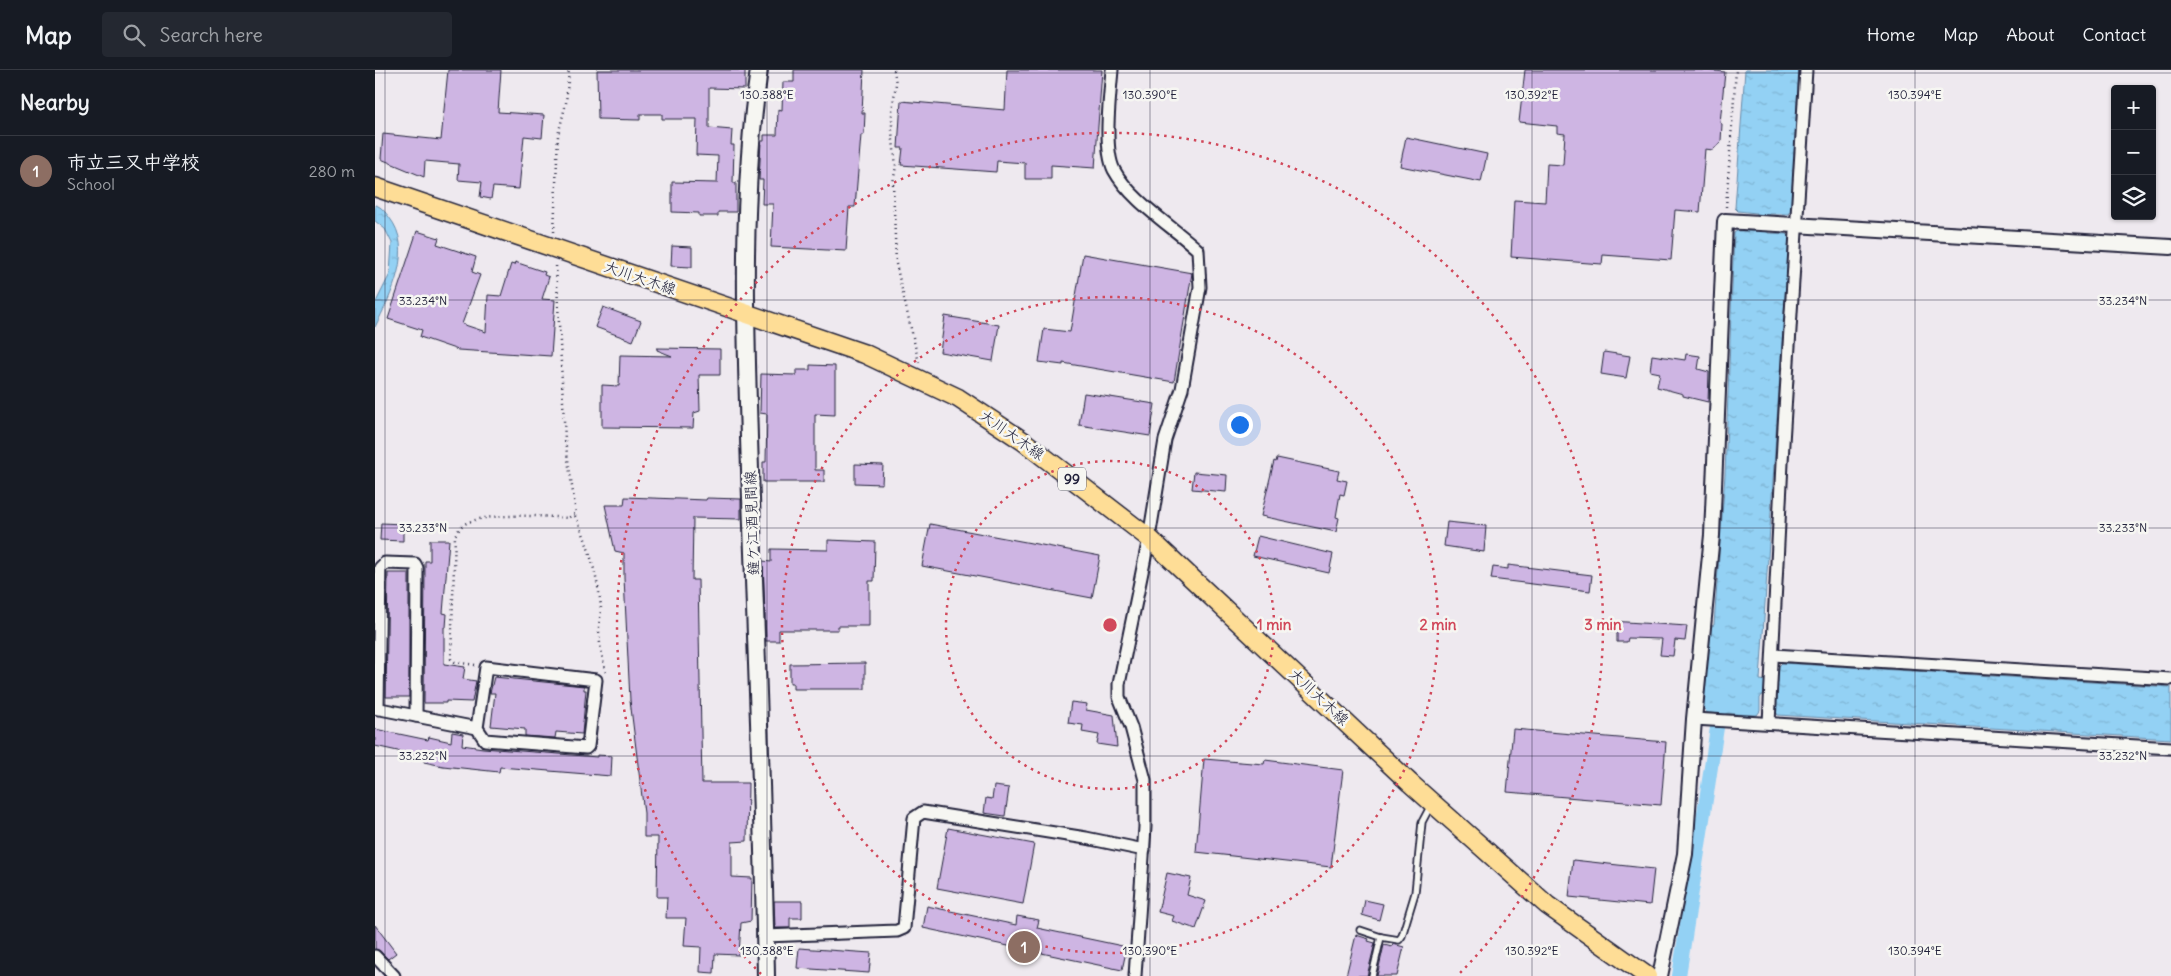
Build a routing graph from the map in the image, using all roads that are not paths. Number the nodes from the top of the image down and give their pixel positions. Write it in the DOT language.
graph roads {
  1 [pos="759,70"];
  2 [pos="1112,70"];
  3 [pos="1806,70"];
  4 [pos="375,187"];
  5 [pos="1792,225"];
  6 [pos="2171,247"];
  7 [pos="745,312"];
  8 [pos="1149,538"];
  9 [pos="1773,659"];
  10 [pos="2171,679"];
  11 [pos="377,708"];
  12 [pos="416,716"];
  13 [pos="1698,719"];
  14 [pos="1769,719"];
  15 [pos="477,728"];
  16 [pos="2171,748"];
  17 [pos="1433,803"];
  18 [pos="1144,850"];
  19 [pos="1360,930"];
  20 [pos="765,936"];
  21 [pos="1381,937"];
  22 [pos="375,956"];
  23 [pos="394,976"];
  24 [pos="766,976"];
  25 [pos="1135,976"];
  26 [pos="1372,976"];
  27 [pos="1647,976"];
  28 [pos="1660,976"];
  1 -- 7 [label="main road, 鐘ケ江酒見間線"];
  2 -- 8 [label="street"];
  3 -- 5 [label="street"];
  4 -- 7 [label="main road, 大川大木線 / 99"];
  5 -- 6 [label="street"];
  5 -- 9 [label="street"];
  5 -- 13 [label="street"];
  7 -- 8 [label="main road, 大川大木線 / 99"];
  7 -- 20 [label="main road, 鐘ケ江酒見間線"];
  8 -- 17 [label="main road, 大川大木線 / 99"];
  8 -- 18 [label="street"];
  9 -- 10 [label="street"];
  9 -- 14 [label="street"];
  11 -- 12 [label="street"];
  11 -- 12 [label="street"];
  12 -- 15 [label="street"];
  13 -- 14 [label="street"];
  13 -- 28 [label="street"];
  14 -- 16 [label="street"];
  15 -- 15 [label="street"];
  17 -- 21 [label="lane"];
  17 -- 27 [label="main road, 大川大木線 / 99"];
  18 -- 20 [label="street"];
  18 -- 25 [label="street"];
  19 -- 21 [label="lane"];
  20 -- 24 [label="main road, 鐘ケ江酒見間線"];
  21 -- 26 [label="lane"];
  22 -- 23 [label="street"];
}
